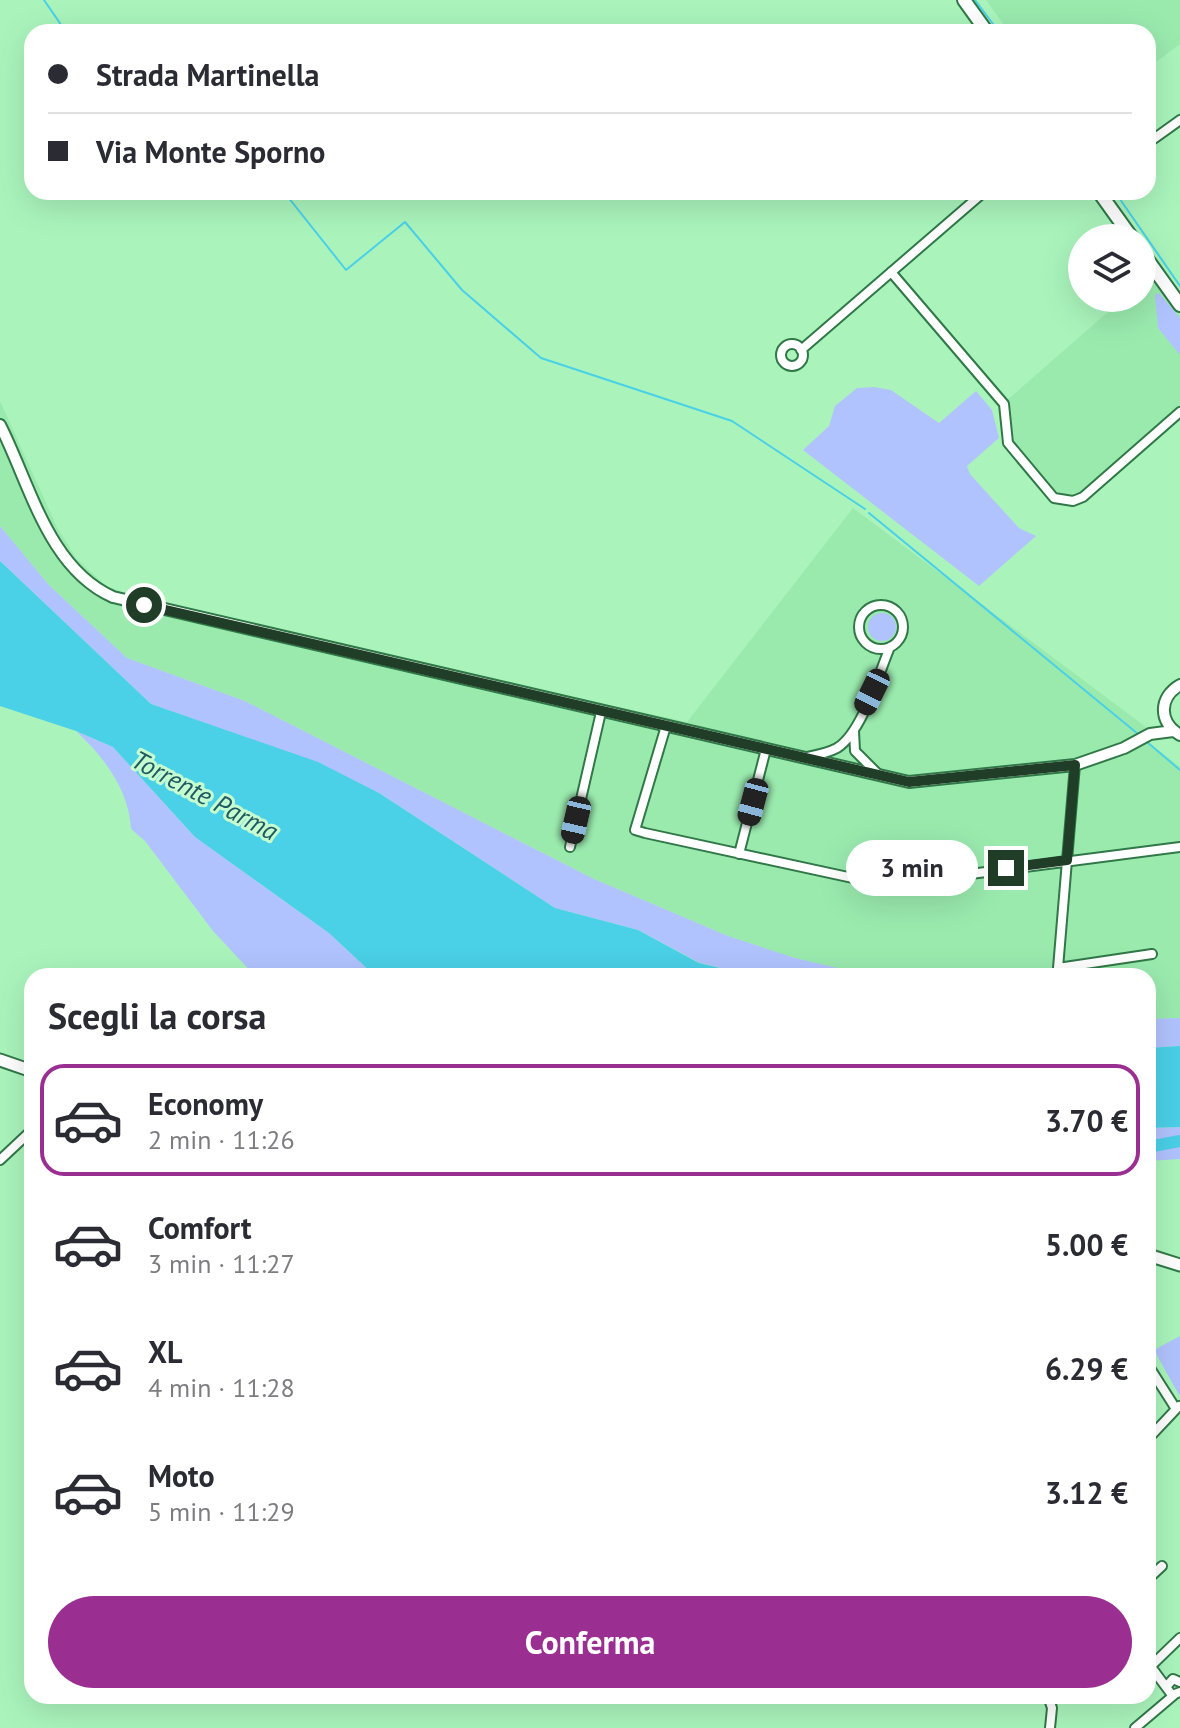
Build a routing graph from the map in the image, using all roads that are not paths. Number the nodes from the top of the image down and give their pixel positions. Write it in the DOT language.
graph roads {
  1 [pos="964,0"];
  2 [pos="981,24"];
  3 [pos="1180,120"];
  4 [pos="1156,137"];
  5 [pos="975,200"];
  6 [pos="1105,200"];
  7 [pos="1122,224"];
  8 [pos="891,272"];
  9 [pos="1156,272"];
  10 [pos="1180,305"];
  11 [pos="801,350"];
  12 [pos="1180,412"];
  13 [pos="0,425"];
  14 [pos="873,647"];
  15 [pos="890,647"];
  16 [pos="883,663"];
  17 [pos="1180,685"];
  18 [pos="601,712"];
  19 [pos="1163,713"];
  20 [pos="666,726"];
  21 [pos="855,727"];
  22 [pos="1177,733"];
  23 [pos="1150,734"];
  24 [pos="840,747"];
  25 [pos="766,749"];
  26 [pos="855,751"];
  27 [pos="804,758"];
  28 [pos="1075,765"];
  29 [pos="841,768"];
  30 [pos="881,776"];
  31 [pos="570,847"];
  32 [pos="1180,847"];
  33 [pos="739,854"];
  34 [pos="1067,860"];
  35 [pos="1152,954"];
  36 [pos="0,1060"];
  37 [pos="24,1068"];
  38 [pos="24,1138"];
  39 [pos="0,1160"];
  40 [pos="1156,1258"];
  41 [pos="1180,1265"];
  42 [pos="1156,1376"];
  43 [pos="1178,1407"];
  44 [pos="1156,1430"];
  45 [pos="1162,1566"];
  46 [pos="1156,1572"];
  47 [pos="1180,1638"];
  48 [pos="1156,1659"];
  49 [pos="1156,1672"];
  50 [pos="1171,1688"];
  51 [pos="1051,1704"];
  52 [pos="1050,1728"];
  53 [pos="1135,1728"];
  1 -- 2 [label="main road"];
  3 -- 4 [label="street"];
  5 -- 8 [label="street"];
  6 -- 7 [label="main road"];
  8 -- 11 [label="street"];
  8 -- 12 [label="street"];
  9 -- 10 [label="main road"];
  13 -- 18 [label="street"];
  14 -- 15 [label="street"];
  14 -- 15 [label="street"];
  14 -- 16 [label="street"];
  15 -- 16 [label="street"];
  16 -- 21 [label="street"];
  17 -- 19 [label="street"];
  18 -- 20 [label="street"];
  18 -- 31 [label="street"];
  19 -- 22 [label="street"];
  19 -- 23 [label="street"];
  20 -- 25 [label="street"];
  20 -- 33 [label="street"];
  21 -- 24 [label="street"];
  21 -- 26 [label="street"];
  22 -- 23 [label="street"];
  23 -- 28 [label="street"];
  24 -- 27 [label="street"];
  24 -- 29 [label="street"];
  25 -- 27 [label="street"];
  25 -- 33 [label="street"];
  26 -- 29 [label="street"];
  26 -- 30 [label="street"];
  27 -- 29 [label="street"];
  28 -- 30 [label="street"];
  28 -- 34 [label="street"];
  29 -- 30 [label="street"];
  32 -- 34 [label="street"];
  33 -- 34 [label="street"];
  34 -- 35 [label="street"];
  36 -- 37 [label="main road"];
  38 -- 39 [label="street"];
  40 -- 41 [label="main road"];
  42 -- 43 [label="street"];
  43 -- 44 [label="street"];
  45 -- 46 [label="street"];
  47 -- 48 [label="street"];
  49 -- 50 [label="street"];
  50 -- 53 [label="street"];
  51 -- 52 [label="street"];
}
